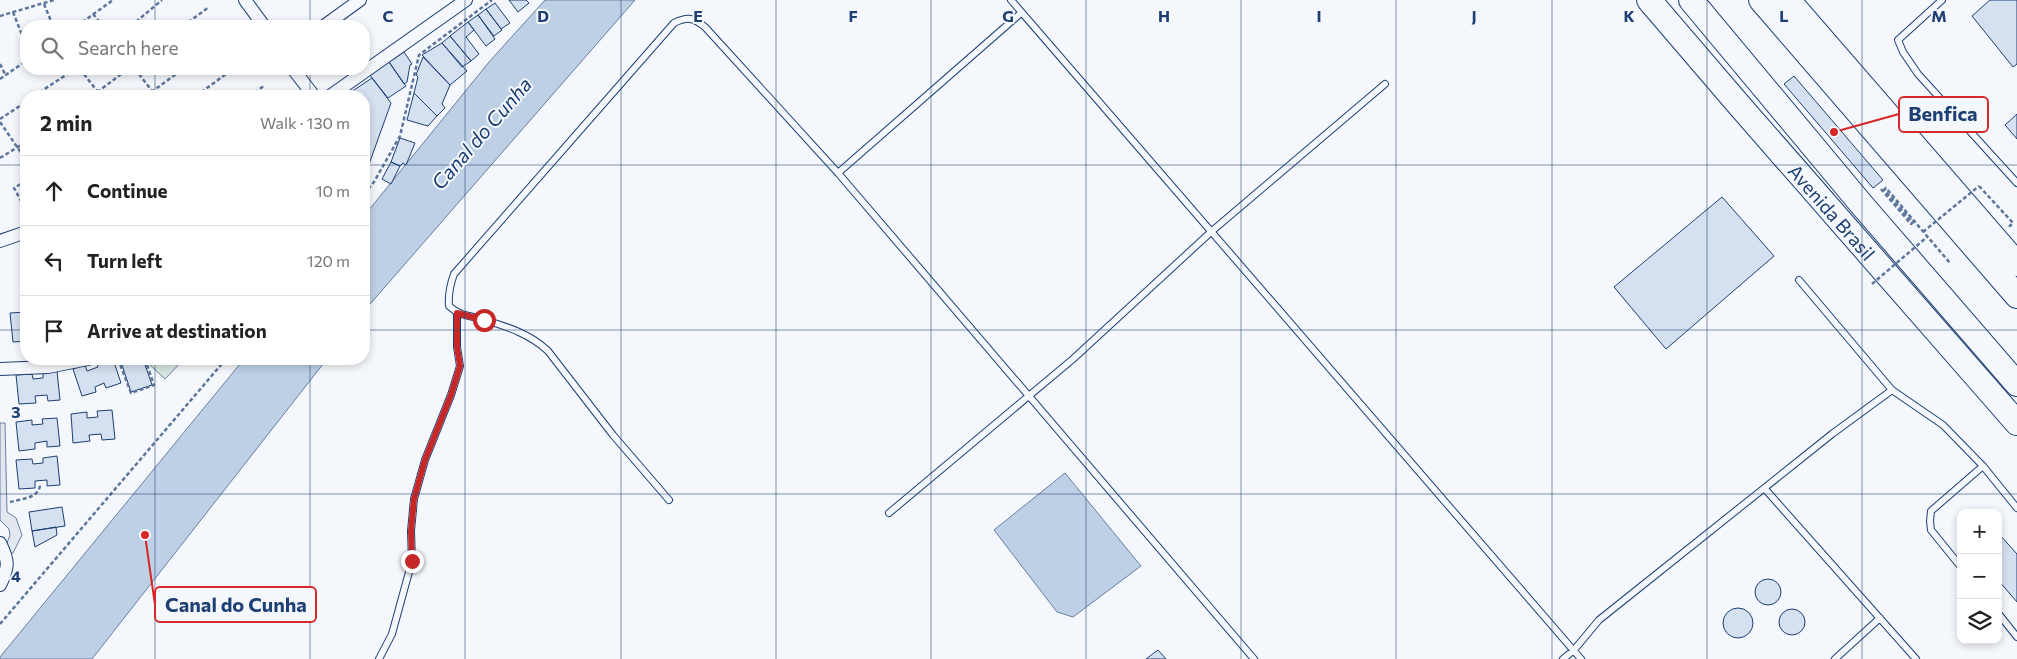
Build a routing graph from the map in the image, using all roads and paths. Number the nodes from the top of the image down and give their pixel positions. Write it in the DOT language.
graph roads {
  1 [pos="54,0"];
  2 [pos="113,0"];
  3 [pos="162,0"];
  4 [pos="360,0"];
  5 [pos="466,0"];
  6 [pos="492,0"];
  7 [pos="1010,0"];
  8 [pos="1649,0"];
  9 [pos="1669,0"];
  10 [pos="1691,0"];
  11 [pos="1761,0"];
  12 [pos="1788,0"];
  13 [pos="1799,0"];
  14 [pos="1942,0"];
  15 [pos="252,2"];
  16 [pos="44,4"];
  17 [pos="209,7"];
  18 [pos="13,12"];
  19 [pos="1021,13"];
  20 [pos="93,14"];
  21 [pos="0,16"];
  22 [pos="51,20"];
  23 [pos="85,20"];
  24 [pos="98,20"];
  25 [pos="138,20"];
  26 [pos="191,20"];
  27 [pos="261,20"];
  28 [pos="332,20"];
  29 [pos="20,30"];
  30 [pos="1822,37"];
  31 [pos="0,64"];
  32 [pos="20,66"];
  33 [pos="370,68"];
  34 [pos="1753,74"];
  35 [pos="66,75"];
  36 [pos="85,75"];
  37 [pos="120,75"];
  38 [pos="140,75"];
  39 [pos="175,75"];
  40 [pos="225,75"];
  41 [pos="298,75"];
  42 [pos="360,75"];
  43 [pos="6,76"];
  44 [pos="0,79"];
  45 [pos="1385,84"];
  46 [pos="264,86"];
  47 [pos="43,90"];
  48 [pos="96,90"];
  49 [pos="101,90"];
  50 [pos="152,90"];
  51 [pos="154,90"];
  52 [pos="204,90"];
  53 [pos="258,90"];
  54 [pos="309,90"];
  55 [pos="338,90"];
  56 [pos="20,106"];
  57 [pos="0,121"];
  58 [pos="18,148"];
  59 [pos="20,151"];
  60 [pos="0,158"];
  61 [pos="838,173"];
  62 [pos="2017,183"];
  63 [pos="20,184"];
  64 [pos="1979,186"];
  65 [pos="370,187"];
  66 [pos="1881,189"];
  67 [pos="20,199"];
  68 [pos="1212,231"];
  69 [pos="1924,232"];
  70 [pos="20,234"];
  71 [pos="1928,237"];
  72 [pos="0,241"];
  73 [pos="1950,262"];
  74 [pos="2017,264"];
  75 [pos="1799,280"];
  76 [pos="1872,284"];
  77 [pos="2017,296"];
  78 [pos="457,313"];
  79 [pos="58,365"];
  80 [pos="120,365"];
  81 [pos="147,365"];
  82 [pos="221,365"];
  83 [pos="0,370"];
  84 [pos="2017,384"];
  85 [pos="1892,390"];
  86 [pos="1028,396"];
  87 [pos="2017,423"];
  88 [pos="1983,466"];
  89 [pos="40,483"];
  90 [pos="1765,489"];
  91 [pos="669,500"];
  92 [pos="10,502"];
  93 [pos="2017,508"];
  94 [pos="889,513"];
  95 [pos="0,544"];
  96 [pos="1957,562"];
  97 [pos="0,585"];
  98 [pos="1880,618"];
  99 [pos="2002,618"];
  100 [pos="0,624"];
  101 [pos="2017,637"];
  102 [pos="1574,650"];
  103 [pos="379,659"];
  104 [pos="1254,659"];
  105 [pos="1563,659"];
  106 [pos="1581,659"];
  107 [pos="1835,659"];
  108 [pos="1916,659"];
  1 -- 16 [label="path"];
  2 -- 20 [label="path"];
  3 -- 25 [label="path"];
  4 -- 28 [label="street"];
  5 -- 33 [label="street"];
  6 -- 65 [label="path"];
  7 -- 19 [label="lane"];
  8 -- 87 [label="highway, Avenida Brasil"];
  9 -- 34 [label="highway"];
  10 -- 34 [label="highway, Avenida Brasil"];
  11 -- 77 [label="highway"];
  12 -- 30 [label="highway"];
  13 -- 30 [label="street"];
  14 -- 62 [label="lane"];
  15 -- 27 [label="street"];
  16 -- 18 [label="path"];
  16 -- 22 [label="path"];
  17 -- 26 [label="path"];
  18 -- 21 [label="path"];
  18 -- 29 [label="path"];
  19 -- 61 [label="lane"];
  19 -- 68 [label="lane"];
  20 -- 23 [label="path"];
  20 -- 24 [label="path"];
  30 -- 74 [label="highway"];
  31 -- 43 [label="path"];
  32 -- 43 [label="path"];
  34 -- 84 [label="highway, Avenida Brasil"];
  35 -- 47 [label="path"];
  36 -- 48 [label="path"];
  37 -- 49 [label="path"];
  38 -- 50 [label="path"];
  39 -- 51 [label="path"];
  40 -- 52 [label="path"];
  41 -- 54 [label="street"];
  42 -- 55 [label="street"];
  43 -- 44 [label="path"];
  45 -- 68 [label="lane"];
  46 -- 53 [label="path"];
  56 -- 57 [label="path"];
  57 -- 58 [label="path"];
  58 -- 59 [label="path"];
  58 -- 60 [label="path"];
  61 -- 78 [label="lane"];
  61 -- 86 [label="lane"];
  63 -- 67 [label="path"];
  64 -- 69 [label="path, bridge"];
  66 -- 69 [label="path"];
  68 -- 86 [label="lane"];
  68 -- 102 [label="lane"];
  69 -- 71 [label="path, bridge"];
  70 -- 72 [label="street"];
  71 -- 73 [label="path, bridge"];
  71 -- 76 [label="path, bridge"];
  75 -- 85 [label="lane"];
  78 -- 91 [label="lane"];
  78 -- 103 [label="lane"];
  79 -- 83 [label="street"];
  80 -- 81 [label="path"];
  82 -- 100 [label="path"];
  85 -- 88 [label="lane"];
  85 -- 90 [label="lane"];
  86 -- 94 [label="lane"];
  86 -- 104 [label="lane"];
  88 -- 93 [label="lane"];
  88 -- 96 [label="lane"];
  89 -- 92 [label="path"];
  90 -- 98 [label="lane"];
  90 -- 102 [label="lane"];
  95 -- 97 [label="street"];
  98 -- 107 [label="lane"];
  98 -- 108 [label="lane"];
  99 -- 101 [label="lane"];
  102 -- 105 [label="lane"];
  102 -- 106 [label="lane"];
}
